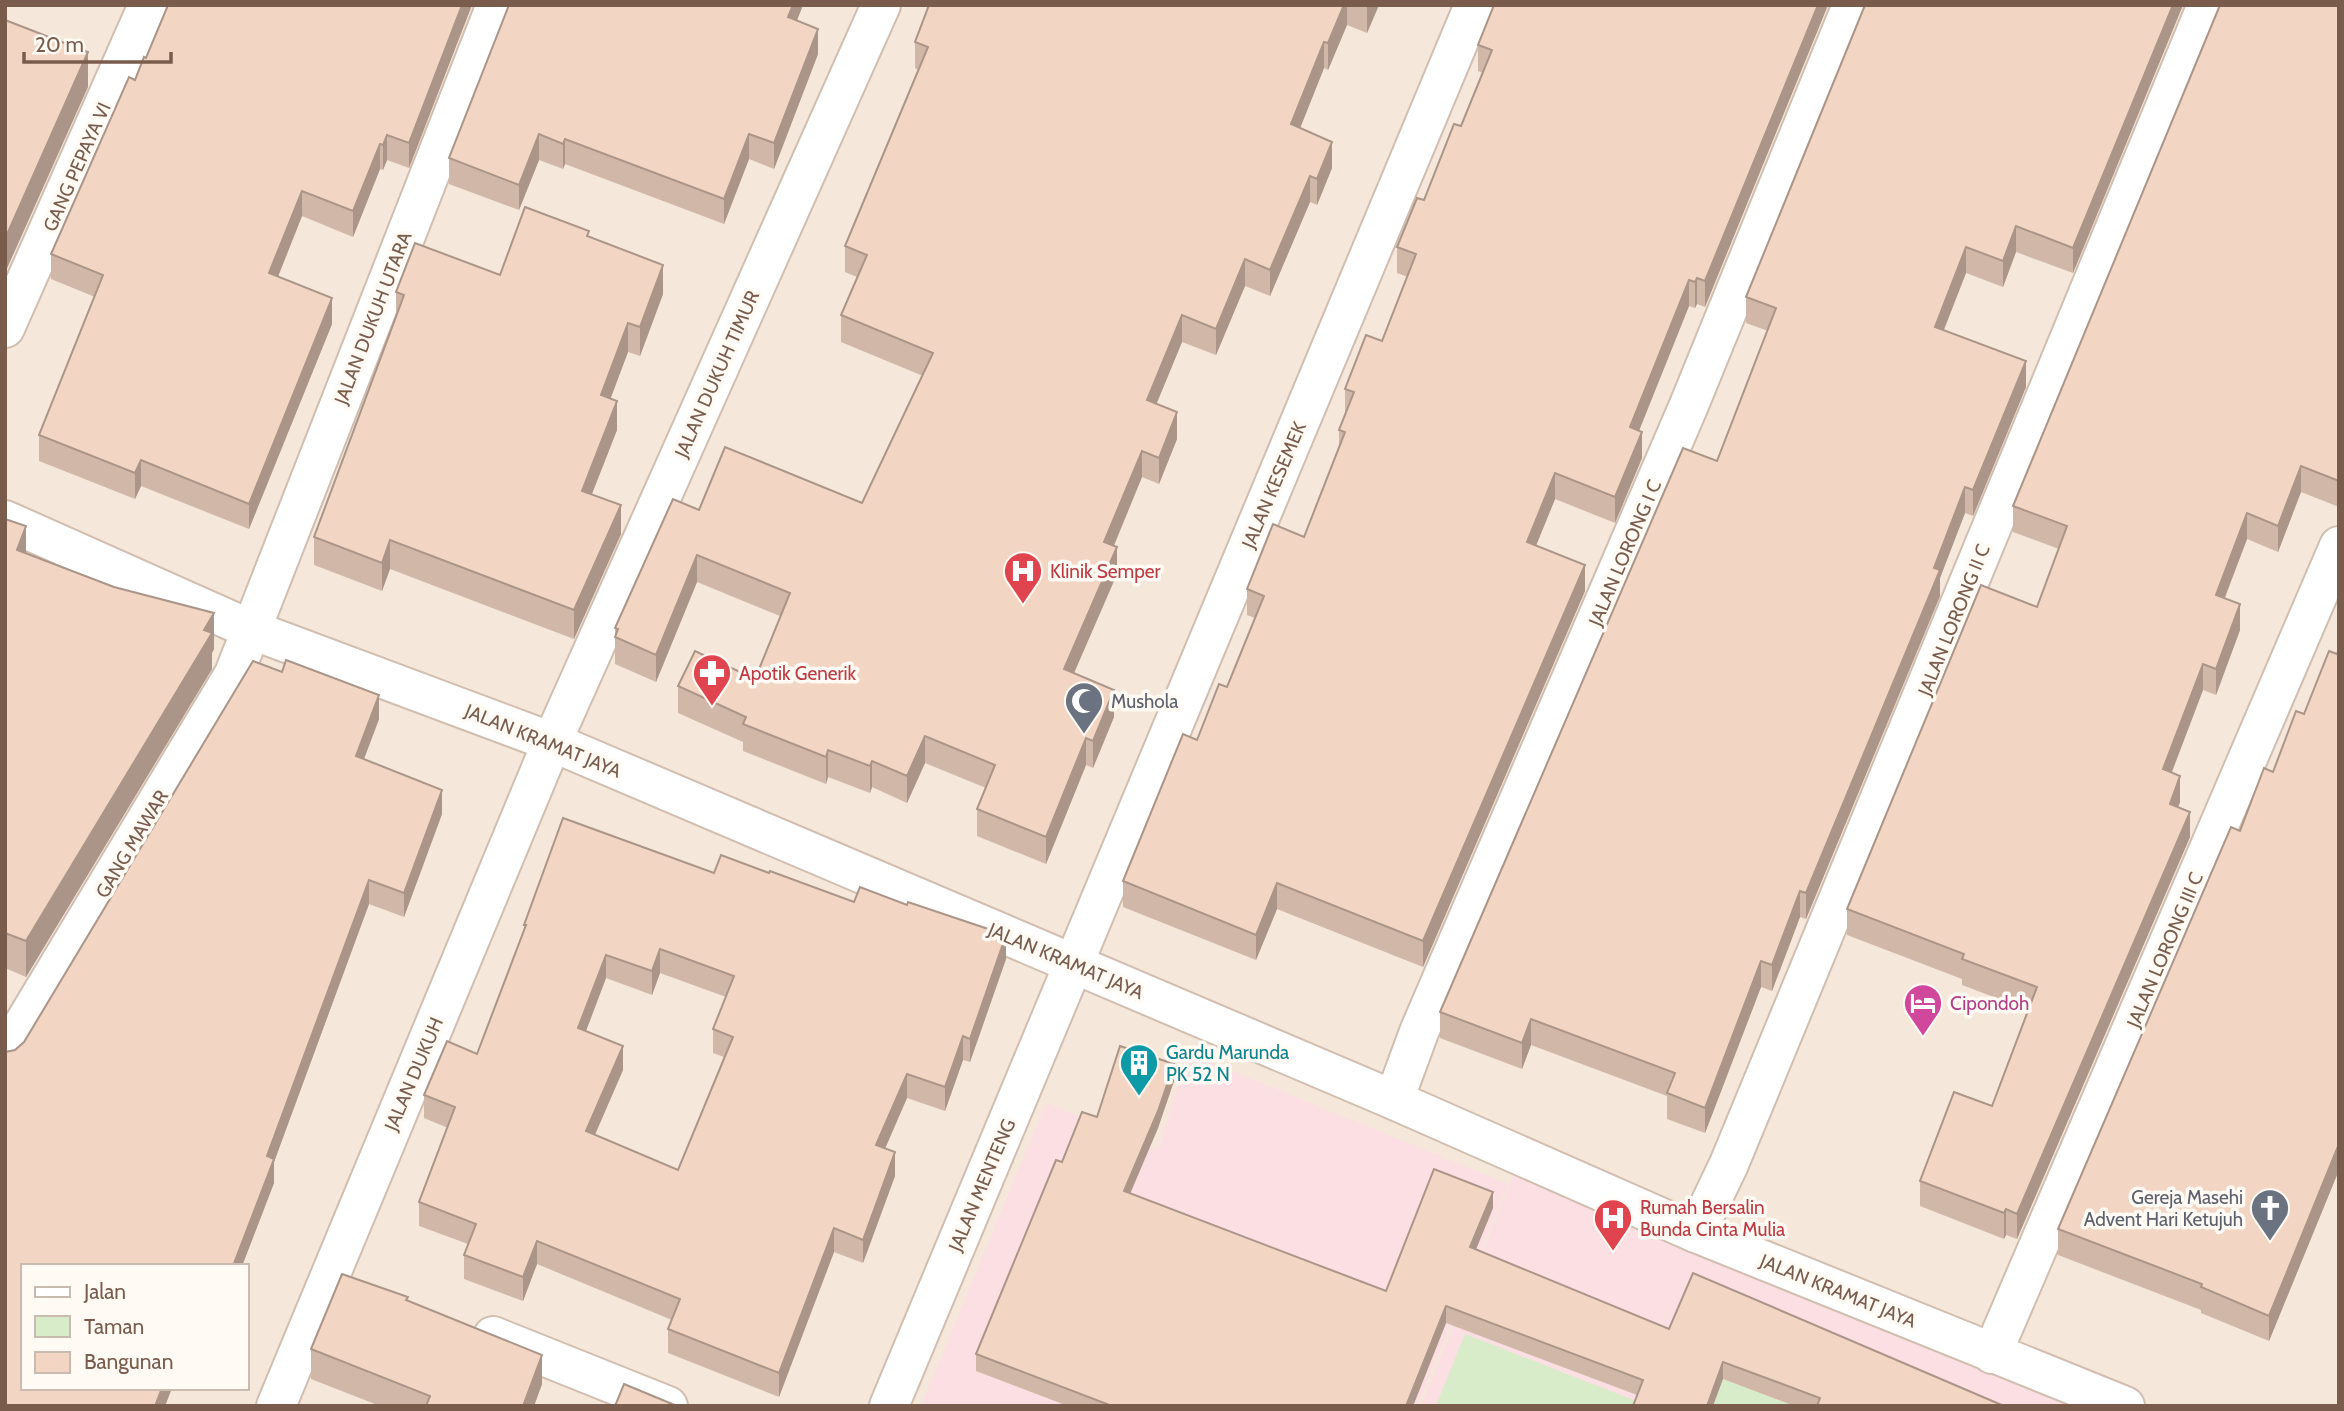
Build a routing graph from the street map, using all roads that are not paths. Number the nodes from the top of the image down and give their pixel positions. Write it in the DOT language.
graph roads {
  1 [pos="148,5"];
  2 [pos="496,5"];
  3 [pos="881,5"];
  4 [pos="1474,5"];
  5 [pos="1852,5"];
  6 [pos="2207,5"];
  7 [pos="5,328"];
  8 [pos="5,520"];
  9 [pos="2339,546"];
  10 [pos="252,631"];
  11 [pos="552,742"];
  12 [pos="1075,965"];
  13 [pos="5,1055"];
  14 [pos="1394,1100"];
  15 [pos="1696,1233"];
  16 [pos="330,1276"];
  17 [pos="367,1288"];
  18 [pos="467,1326"];
  19 [pos="1992,1354"];
  20 [pos="276,1406"];
  21 [pos="668,1406"];
  22 [pos="889,1406"];
  23 [pos="2125,1406"];
  1 -- 7 [label="street, GANG PEPAYA VI"];
  2 -- 10 [label="street, JALAN DUKUH UTARA"];
  3 -- 11 [label="street, JALAN DUKUH TIMUR"];
  4 -- 12 [label="street, JALAN KESEMEK"];
  5 -- 14 [label="street, JALAN LORONG I C"];
  6 -- 15 [label="street, JALAN LORONG II C"];
  8 -- 10 [label="street, JALAN KRAMAT JAYA"];
  9 -- 19 [label="street, JALAN LORONG III C"];
  10 -- 11 [label="street, JALAN KRAMAT JAYA"];
  10 -- 13 [label="street, GANG MAWAR"];
  11 -- 12 [label="street, JALAN KRAMAT JAYA"];
  11 -- 16 [label="street, JALAN DUKUH"];
  12 -- 14 [label="street, JALAN KRAMAT JAYA"];
  12 -- 22 [label="street, JALAN MENTENG"];
  14 -- 15 [label="street, JALAN KRAMAT JAYA"];
  15 -- 19 [label="street, JALAN KRAMAT JAYA"];
  16 -- 17 [label="street"];
  16 -- 20 [label="street, JALAN DUKUH"];
  18 -- 21 [label="street"];
  19 -- 23 [label="street, JALAN KRAMAT JAYA"];
}
